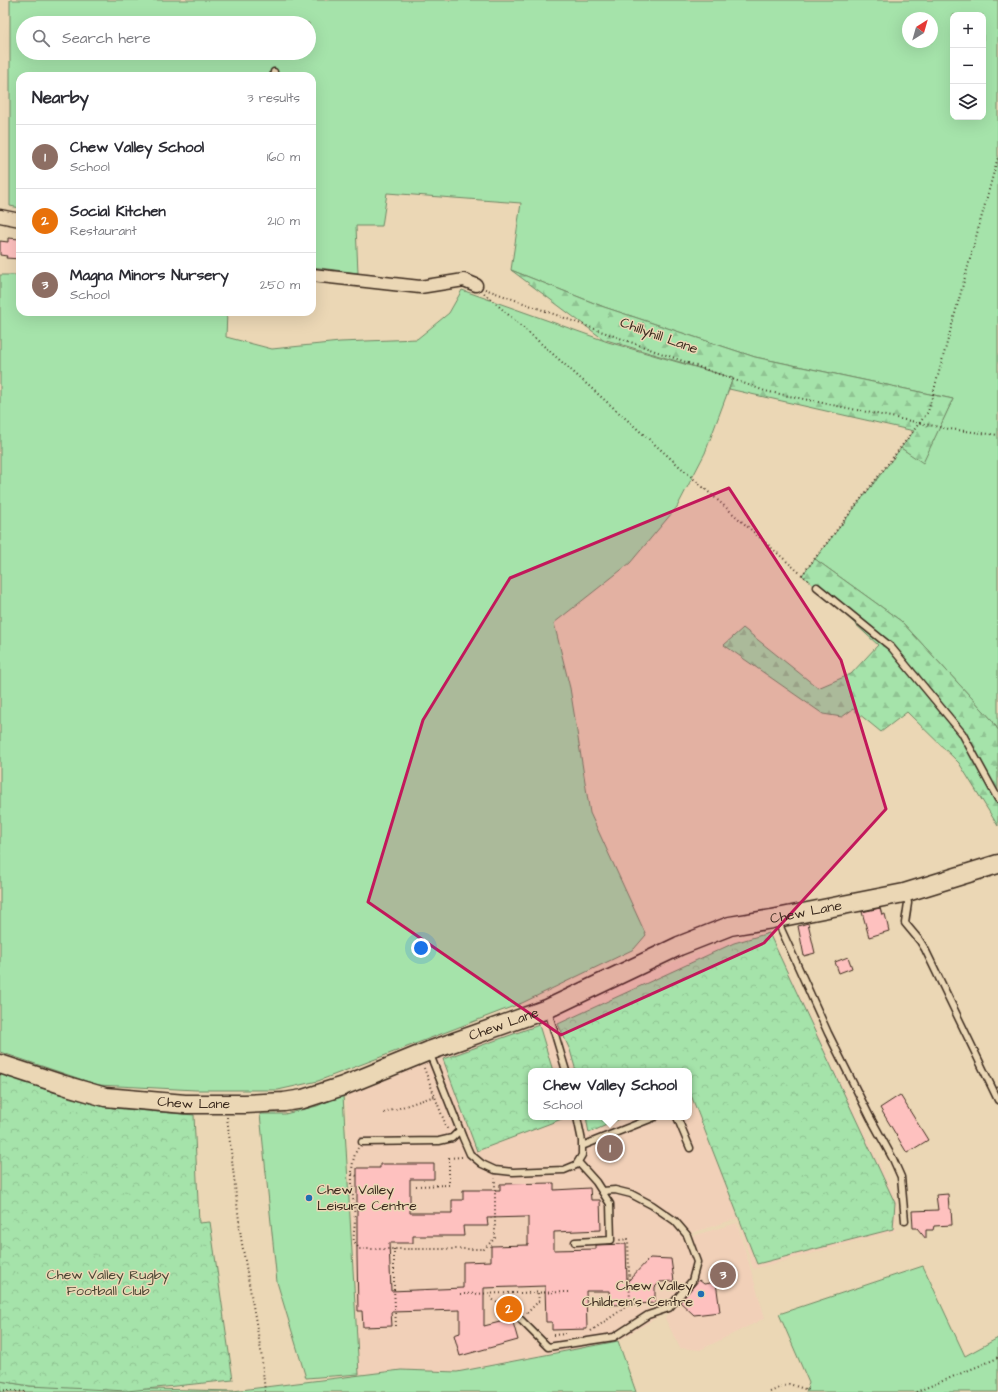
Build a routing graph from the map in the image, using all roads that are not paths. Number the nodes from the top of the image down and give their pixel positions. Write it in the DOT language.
graph roads {
  1 [pos="0,216"];
  2 [pos="16,219"];
  3 [pos="316,275"];
  4 [pos="476,285"];
  5 [pos="817,587"];
  6 [pos="998,799"];
  7 [pos="998,864"];
  8 [pos="906,892"];
  9 [pos="776,918"];
  10 [pos="547,1009"];
  11 [pos="424,1053"];
  12 [pos="0,1064"];
  13 [pos="565,1068"];
  14 [pos="998,1100"];
  15 [pos="577,1120"];
  16 [pos="647,1120"];
  17 [pos="678,1120"];
  18 [pos="460,1130"];
  19 [pos="362,1142"];
  20 [pos="582,1146"];
  21 [pos="690,1148"];
  22 [pos="578,1162"];
  23 [pos="602,1192"];
  24 [pos="905,1221"];
  25 [pos="575,1242"];
  26 [pos="521,1320"];
  1 -- 2 [label="street"];
  3 -- 4 [label="street"];
  5 -- 6 [label="lane"];
  7 -- 8 [label="main road, Chew Lane"];
  8 -- 9 [label="main road, Chew Lane"];
  8 -- 14 [label="lane"];
  9 -- 10 [label="main road, Chew Lane"];
  9 -- 24 [label="lane"];
  10 -- 11 [label="main road, Chew Lane"];
  10 -- 13 [label="lane"];
  11 -- 12 [label="main road, Chew Lane"];
  11 -- 18 [label="lane"];
  15 -- 20 [label="lane"];
  16 -- 20 [label="lane"];
  17 -- 21 [label="lane"];
  18 -- 19 [label="lane"];
  18 -- 22 [label="lane"];
  20 -- 22 [label="lane"];
  22 -- 23 [label="lane"];
  23 -- 25 [label="lane"];
  23 -- 26 [label="lane"];
}
